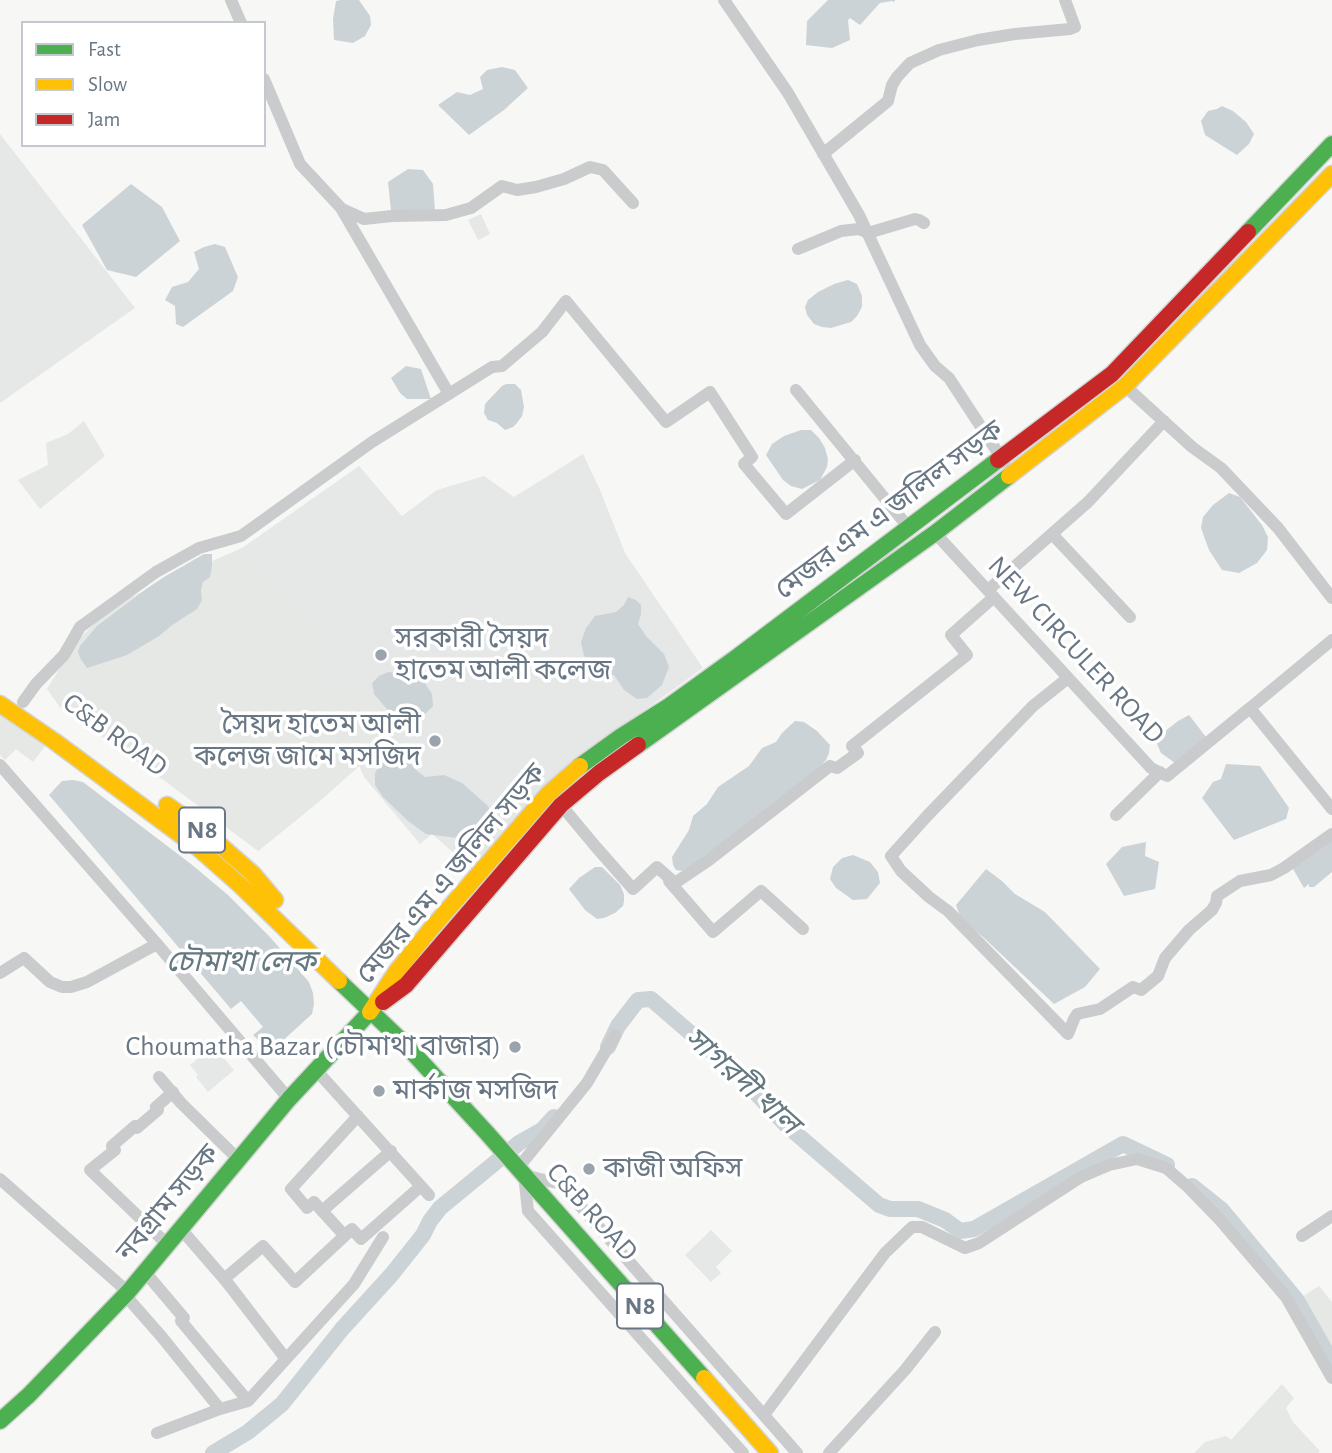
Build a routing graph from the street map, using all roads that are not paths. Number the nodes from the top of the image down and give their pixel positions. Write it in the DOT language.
graph roads {
  1 [pos="231,0"];
  2 [pos="724,0"];
  3 [pos="1065,0"];
  4 [pos="240,21"];
  5 [pos="266,84"];
  6 [pos="1332,144"];
  7 [pos="823,154"];
  8 [pos="1332,174"];
  9 [pos="633,203"];
  10 [pos="341,208"];
  11 [pos="924,223"];
  12 [pos="868,233"];
  13 [pos="798,249"];
  14 [pos="1125,386"];
  15 [pos="796,390"];
  16 [pos="449,394"];
  17 [pos="1164,421"];
  18 [pos="1001,458"];
  19 [pos="855,460"];
  20 [pos="1012,473"];
  21 [pos="909,528"];
  22 [pos="935,533"];
  23 [pos="1052,534"];
  24 [pos="991,594"];
  25 [pos="1332,598"];
  26 [pos="1130,617"];
  27 [pos="1332,640"];
  28 [pos="1068,678"];
  29 [pos="4,698"];
  30 [pos="23,702"];
  31 [pos="1250,708"];
  32 [pos="1,767"];
  33 [pos="1160,772"];
  34 [pos="137,783"];
  35 [pos="160,800"];
  36 [pos="561,805"];
  37 [pos="1332,808"];
  38 [pos="1116,815"];
  39 [pos="1332,834"];
  40 [pos="657,867"];
  41 [pos="803,929"];
  42 [pos="157,944"];
  43 [pos="0,973"];
  44 [pos="370,1012"];
  45 [pos="615,1035"];
  46 [pos="316,1070"];
  47 [pos="159,1077"];
  48 [pos="173,1093"];
  49 [pos="289,1099"];
  50 [pos="358,1115"];
  51 [pos="391,1152"];
  52 [pos="239,1160"];
  53 [pos="517,1167"];
  54 [pos="0,1179"];
  55 [pos="322,1210"];
  56 [pos="1332,1216"];
  57 [pos="181,1229"];
  58 [pos="344,1235"];
  59 [pos="1302,1236"];
  60 [pos="383,1237"];
  61 [pos="168,1245"];
  62 [pos="145,1272"];
  63 [pos="224,1279"];
  64 [pos="127,1294"];
  65 [pos="935,1332"];
  66 [pos="286,1359"];
  67 [pos="1332,1378"];
  68 [pos="248,1401"];
  69 [pos="219,1409"];
  70 [pos="764,1415"];
  71 [pos="0,1421"];
  72 [pos="157,1433"];
  73 [pos="743,1453"];
  74 [pos="770,1453"];
  75 [pos="797,1453"];
  76 [pos="829,1453"];
  1 -- 4 [label="street"];
  2 -- 7 [label="street"];
  3 -- 7 [label="street"];
  5 -- 10 [label="street"];
  6 -- 18 [label="main road, মেজর এম এ জলিল সড়ক"];
  7 -- 12 [label="street"];
  8 -- 14 [label="main road, মেজর এম এ জলিল সড়ক"];
  9 -- 10 [label="street"];
  10 -- 16 [label="street"];
  11 -- 12 [label="street"];
  12 -- 13 [label="street"];
  12 -- 18 [label="street"];
  14 -- 17 [label="street"];
  14 -- 20 [label="main road, মেজর এম এ জলিল সড়ক"];
  15 -- 19 [label="street"];
  16 -- 19 [label="street"];
  16 -- 30 [label="street"];
  17 -- 23 [label="street"];
  17 -- 25 [label="street"];
  18 -- 20 [label="street"];
  18 -- 21 [label="main road, মেজর এম এ জলিল সড়ক"];
  19 -- 21 [label="street"];
  20 -- 22 [label="main road, মেজর এম এ জলিল সড়ক"];
  21 -- 44 [label="main road, মেজর এম এ জলিল সড়ক"];
  22 -- 24 [label="street, NEW CIRCULER ROAD"];
  22 -- 36 [label="main road, মেজর এম এ জলিল সড়ক"];
  23 -- 24 [label="street"];
  23 -- 26 [label="street"];
  24 -- 28 [label="street, NEW CIRCULER ROAD"];
  24 -- 40 [label="street"];
  27 -- 31 [label="street"];
  28 -- 33 [label="street, NEW CIRCULER ROAD"];
  28 -- 39 [label="street"];
  29 -- 30 [label="main road, C&B ROAD / N8"];
  29 -- 44 [label="main road, C&B ROAD / N8"];
  30 -- 34 [label="main road, C&B ROAD / N8"];
  31 -- 33 [label="street, NEW CIRCULER ROAD"];
  31 -- 37 [label="street"];
  32 -- 42 [label="street"];
  33 -- 38 [label="street"];
  35 -- 44 [label="main road, C&B ROAD / N8"];
  36 -- 40 [label="street"];
  36 -- 44 [label="main road, মেজর এম এ জলিল সড়ক"];
  40 -- 41 [label="street"];
  42 -- 43 [label="street"];
  42 -- 49 [label="street"];
  44 -- 46 [label="main road, নবগ্রাম সড়ক"];
  44 -- 53 [label="main road, C&B ROAD / N8"];
  45 -- 53 [label="street"];
  46 -- 49 [label="main road, নবগ্রাম সড়ক"];
  46 -- 50 [label="street"];
  47 -- 48 [label="street"];
  48 -- 52 [label="street"];
  48 -- 61 [label="street"];
  49 -- 52 [label="main road, নবগ্রাম সড়ক"];
  50 -- 51 [label="street"];
  50 -- 55 [label="street"];
  51 -- 55 [label="street"];
  51 -- 58 [label="street"];
  52 -- 57 [label="main road, নবগ্রাম সড়ক"];
  53 -- 70 [label="street"];
  53 -- 73 [label="street"];
  53 -- 74 [label="main road, C&B ROAD / N8"];
  54 -- 64 [label="street"];
  55 -- 58 [label="street"];
  56 -- 59 [label="street"];
  57 -- 61 [label="main road, নবগ্রাম সড়ক"];
  57 -- 63 [label="street"];
  58 -- 63 [label="street"];
  60 -- 66 [label="street"];
  61 -- 62 [label="main road, নবগ্রাম সড়ক"];
  62 -- 64 [label="main road, নবগ্রাম সড়ক"];
  62 -- 68 [label="street"];
  63 -- 66 [label="street"];
  64 -- 69 [label="street"];
  64 -- 71 [label="main road, নবগ্রাম সড়ক"];
  65 -- 76 [label="street"];
  66 -- 68 [label="street"];
  67 -- 70 [label="street"];
  68 -- 69 [label="street"];
  69 -- 72 [label="street"];
  70 -- 75 [label="street"];
}
